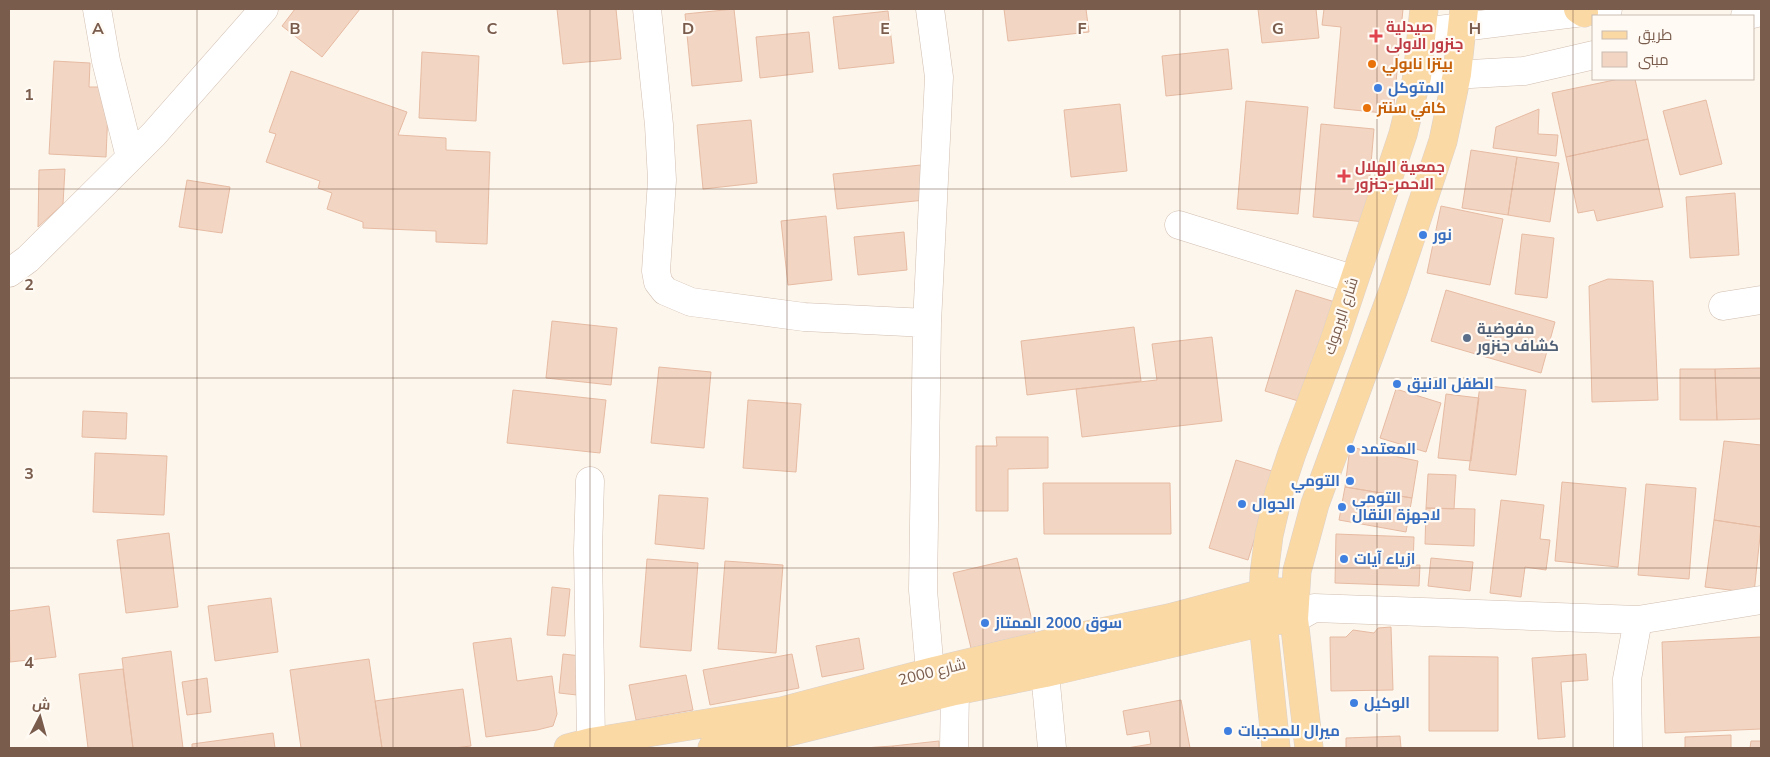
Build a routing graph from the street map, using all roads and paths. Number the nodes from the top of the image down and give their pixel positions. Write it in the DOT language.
graph roads {
  1 [pos="97,9"];
  2 [pos="264,9"];
  3 [pos="647,9"];
  4 [pos="930,9"];
  5 [pos="1590,10"];
  6 [pos="1463,18"];
  7 [pos="1423,20"];
  8 [pos="1592,56"];
  9 [pos="1457,74"];
  10 [pos="1417,77"];
  11 [pos="130,157"];
  12 [pos="1179,225"];
  13 [pos="9,273"];
  14 [pos="1353,279"];
  15 [pos="1761,300"];
  16 [pos="1723,306"];
  17 [pos="927,322"];
  18 [pos="590,481"];
  19 [pos="1263,593"];
  20 [pos="1761,600"];
  21 [pos="1301,606"];
  22 [pos="1638,620"];
  23 [pos="1263,622"];
  24 [pos="930,672"];
  25 [pos="1045,673"];
  26 [pos="955,691"];
  27 [pos="580,745"];
  28 [pos="712,748"];
  29 [pos="954,748"];
  30 [pos="1052,748"];
  31 [pos="1276,748"];
  32 [pos="1309,748"];
  33 [pos="1628,748"];
  1 -- 11 [label="street"];
  2 -- 11 [label="street"];
  3 -- 17 [label="street"];
  4 -- 17 [label="street"];
  5 -- 6 [label="street"];
  6 -- 7 [label="street"];
  6 -- 9 [label="main road"];
  7 -- 10 [label="main road, شارع اليرموك"];
  8 -- 9 [label="street"];
  9 -- 10 [label="street"];
  9 -- 21 [label="main road"];
  10 -- 14 [label="main road, شارع اليرموك"];
  11 -- 13 [label="street"];
  12 -- 14 [label="street"];
  14 -- 19 [label="main road, شارع اليرموك"];
  15 -- 16 [label="street"];
  17 -- 24 [label="street"];
  18 -- 27 [label="street"];
  19 -- 21 [label="main road, شارع 2000"];
  19 -- 23 [label="main road, شارع اليرموك"];
  19 -- 24 [label="main road, شارع 2000"];
  20 -- 22 [label="street"];
  21 -- 22 [label="street"];
  21 -- 23 [label="main road"];
  21 -- 32 [label="main road"];
  22 -- 33 [label="street"];
  23 -- 25 [label="main road"];
  23 -- 31 [label="main road, شارع اليرموك"];
  24 -- 27 [label="main road, شارع 2000"];
  25 -- 26 [label="main road"];
  25 -- 30 [label="street"];
  26 -- 28 [label="main road"];
  26 -- 29 [label="street"];
}
